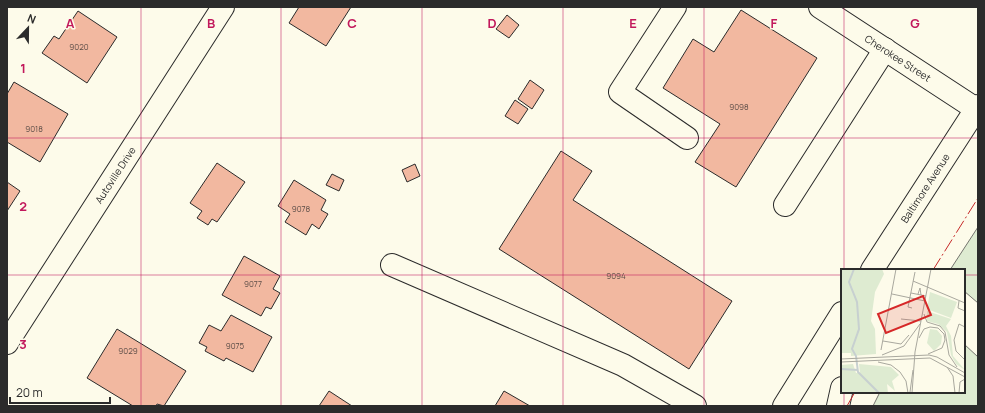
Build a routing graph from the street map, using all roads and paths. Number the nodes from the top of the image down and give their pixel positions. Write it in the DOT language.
graph roads {
  1 [pos="223,7"];
  2 [pos="674,7"];
  3 [pos="820,7"];
  4 [pos="885,49"];
  5 [pos="977,108"];
  6 [pos="687,138"];
  7 [pos="785,205"];
  8 [pos="392,264"];
  9 [pos="873,269"];
  10 [pos="841,315"];
  11 [pos="7,343"];
  12 [pos="841,392"];
  13 [pos="695,406"];
  14 [pos="784,406"];
  15 [pos="838,406"];
  1 -- 11 [label="street, Autoville Drive"];
  2 -- 6 [label="street"];
  3 -- 4 [label="street, Cherokee Street"];
  4 -- 5 [label="street, Cherokee Street"];
  4 -- 7 [label="street"];
  5 -- 9 [label="street, Baltimore Avenue"];
  8 -- 13 [label="street"];
  10 -- 14 [label="street"];
  12 -- 15 [label="street"];
}
